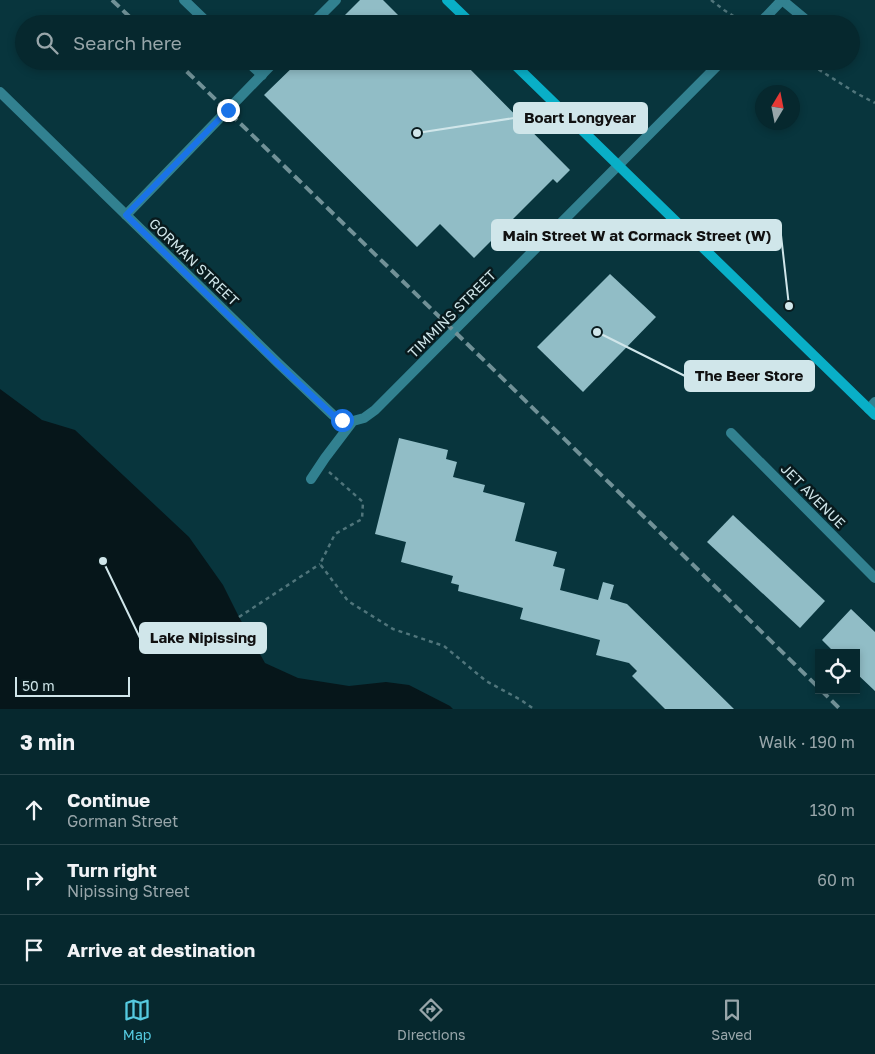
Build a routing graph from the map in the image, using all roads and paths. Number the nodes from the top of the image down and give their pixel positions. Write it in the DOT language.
graph roads {
  1 [pos="184,0"];
  2 [pos="336,0"];
  3 [pos="447,0"];
  4 [pos="711,0"];
  5 [pos="782,0"];
  6 [pos="200,15"];
  7 [pos="321,15"];
  8 [pos="463,15"];
  9 [pos="732,15"];
  10 [pos="768,15"];
  11 [pos="800,15"];
  12 [pos="257,70"];
  13 [pos="267,70"];
  14 [pos="519,70"];
  15 [pos="713,70"];
  16 [pos="819,70"];
  17 [pos="262,75"];
  18 [pos="0,92"];
  19 [pos="875,103"];
  20 [pos="618,165"];
  21 [pos="126,215"];
  22 [pos="873,408"];
  23 [pos="353,421"];
  24 [pos="731,433"];
  25 [pos="321,464"];
  26 [pos="311,479"];
  27 [pos="320,564"];
  28 [pos="875,578"];
  29 [pos="239,617"];
  30 [pos="534,709"];
  1 -- 6 [label="street"];
  2 -- 7 [label="street"];
  3 -- 8 [label="main road"];
  4 -- 9 [label="path"];
  5 -- 10 [label="street"];
  5 -- 11 [label="street"];
  12 -- 17 [label="street"];
  13 -- 17 [label="street"];
  14 -- 20 [label="main road"];
  15 -- 20 [label="street, TIMMINS STREET"];
  16 -- 19 [label="path"];
  17 -- 21 [label="street"];
  18 -- 21 [label="street, GORMAN STREET"];
  20 -- 22 [label="main road"];
  20 -- 23 [label="street, TIMMINS STREET"];
  21 -- 23 [label="street, GORMAN STREET"];
  23 -- 25 [label="street, TIMMINS STREET"];
  24 -- 28 [label="street, JET AVENUE"];
  25 -- 26 [label="street, TIMMINS STREET"];
  25 -- 27 [label="path"];
  27 -- 29 [label="path"];
  27 -- 30 [label="path"];
}
